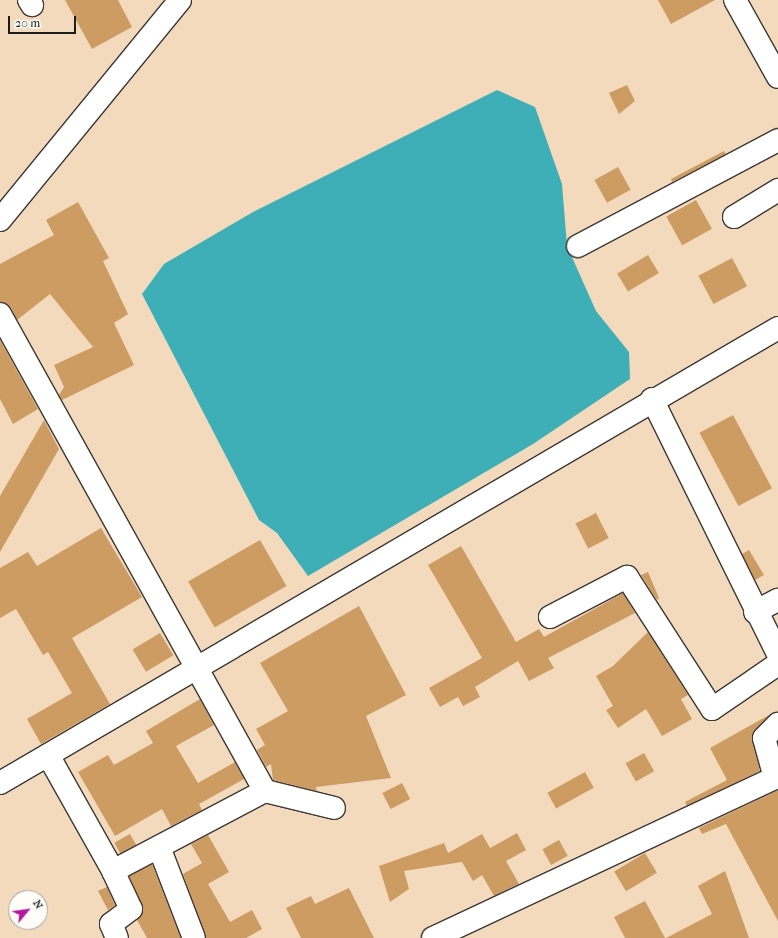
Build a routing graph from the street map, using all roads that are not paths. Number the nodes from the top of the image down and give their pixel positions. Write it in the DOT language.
graph roads {
  1 [pos="180,0"];
  2 [pos="735,0"];
  3 [pos="778,77"];
  4 [pos="778,140"];
  5 [pos="778,190"];
  6 [pos="734,217"];
  7 [pos="0,220"];
  8 [pos="578,246"];
  9 [pos="0,314"];
  10 [pos="778,328"];
  11 [pos="652,399"];
  12 [pos="778,600"];
  13 [pos="755,612"];
  14 [pos="550,617"];
  15 [pos="778,654"];
  16 [pos="778,664"];
  17 [pos="197,667"];
  18 [pos="778,724"];
  19 [pos="48,755"];
  20 [pos="0,783"];
  21 [pos="265,791"];
  22 [pos="334,808"];
  23 [pos="159,847"];
  24 [pos="113,871"];
  25 [pos="117,938"];
  26 [pos="194,938"];
  27 [pos="432,938"];
  1 -- 7 [label="street"];
  2 -- 3 [label="street"];
  4 -- 8 [label="street"];
  5 -- 6 [label="street"];
  9 -- 17 [label="street"];
  10 -- 11 [label="street"];
  11 -- 13 [label="street"];
  11 -- 17 [label="street"];
  12 -- 13 [label="street"];
  13 -- 15 [label="street"];
  14 -- 16 [label="street"];
  17 -- 19 [label="street"];
  17 -- 21 [label="street"];
  18 -- 27 [label="street"];
  19 -- 20 [label="street"];
  19 -- 24 [label="street"];
  21 -- 22 [label="street"];
  21 -- 23 [label="street"];
  23 -- 24 [label="street"];
  23 -- 26 [label="street"];
  24 -- 25 [label="street"];
}
